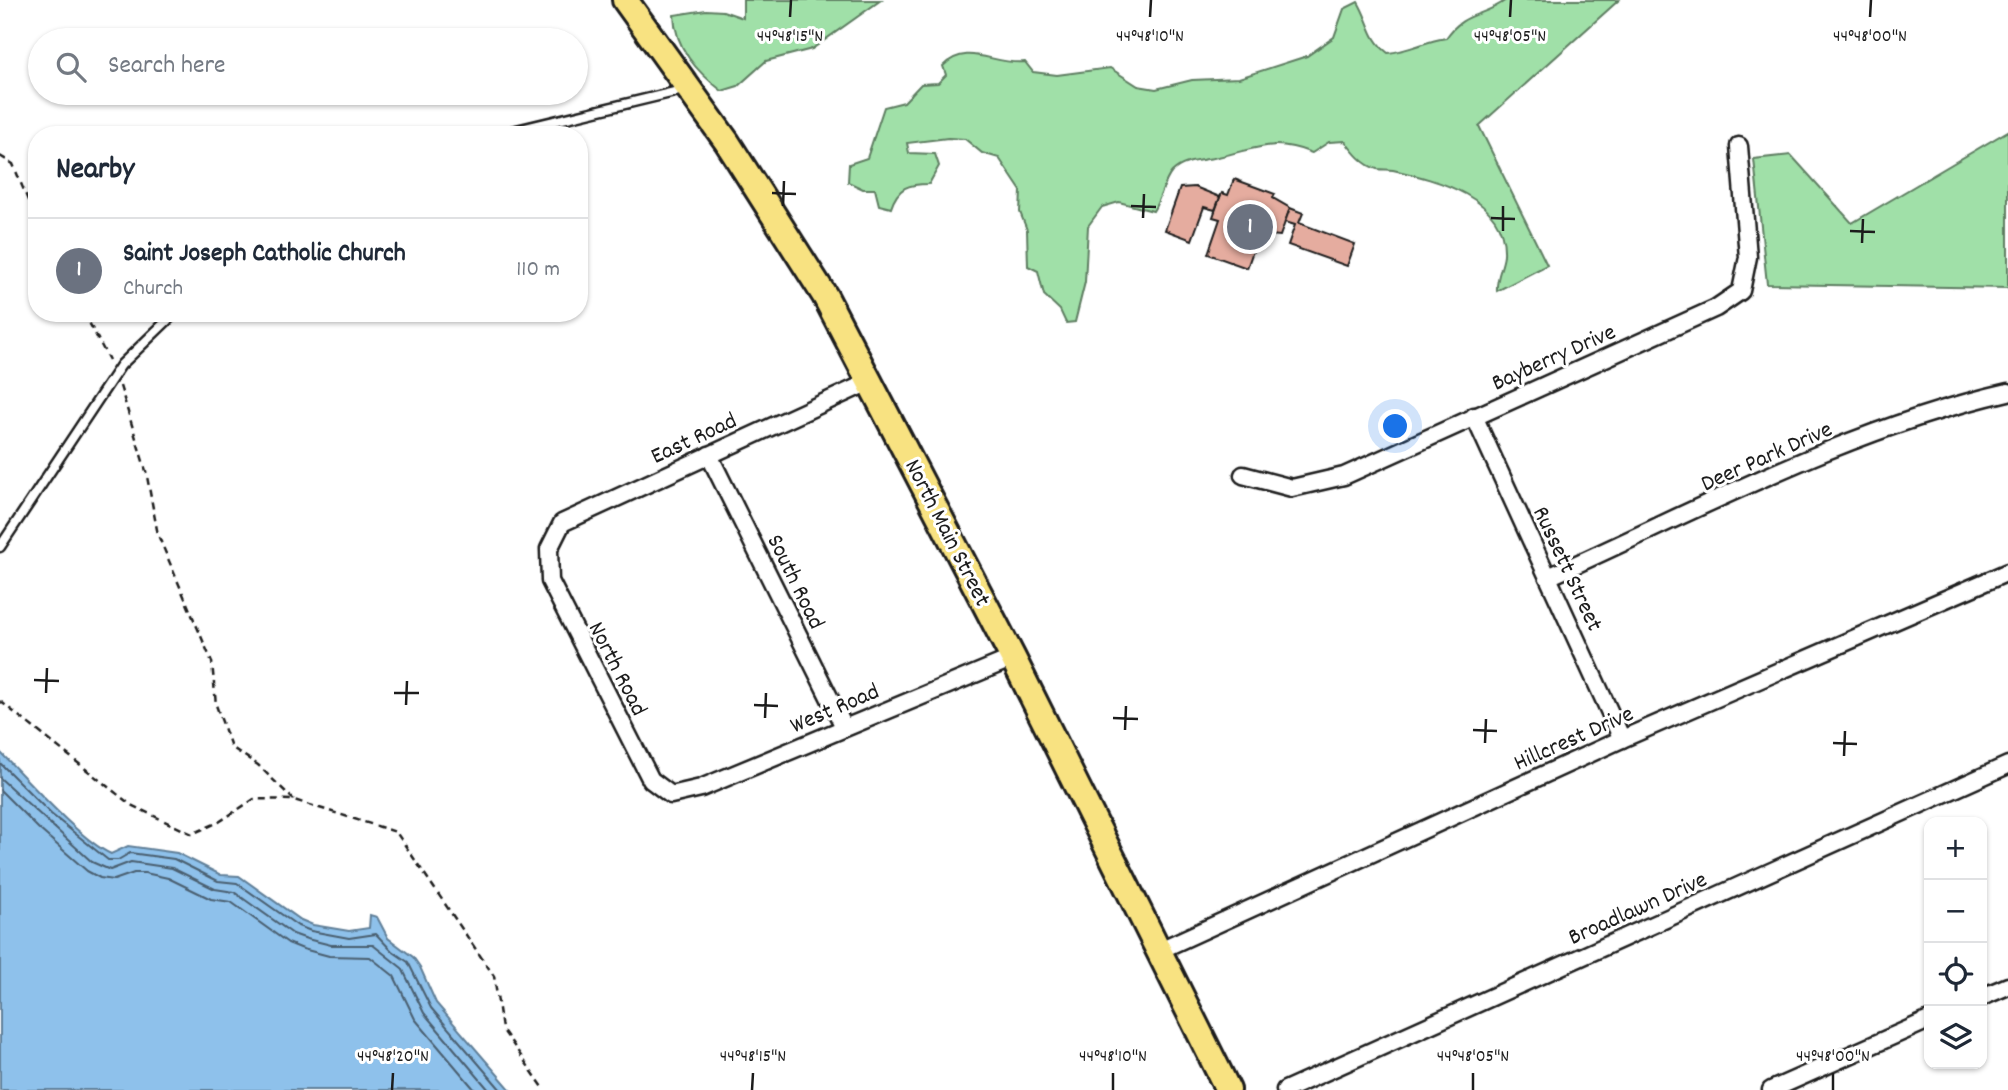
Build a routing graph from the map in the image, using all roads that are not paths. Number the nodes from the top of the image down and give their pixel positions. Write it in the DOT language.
graph roads {
  1 [pos="625,0"];
  2 [pos="689,89"];
  3 [pos="534,126"];
  4 [pos="1739,146"];
  5 [pos="166,322"];
  6 [pos="871,381"];
  7 [pos="2008,392"];
  8 [pos="1474,416"];
  9 [pos="709,455"];
  10 [pos="1242,475"];
  11 [pos="0,547"];
  12 [pos="549,549"];
  13 [pos="2008,572"];
  14 [pos="1548,577"];
  15 [pos="1013,657"];
  16 [pos="844,727"];
  17 [pos="1622,739"];
  18 [pos="2008,765"];
  19 [pos="671,795"];
  20 [pos="1160,950"];
  21 [pos="2008,986"];
  22 [pos="1987,995"];
  23 [pos="1924,1022"];
  24 [pos="1228,1090"];
  25 [pos="1285,1090"];
  26 [pos="1771,1090"];
  1 -- 2 [label="main road, North Main Street"];
  2 -- 3 [label="lane"];
  2 -- 6 [label="main road, North Main Street"];
  4 -- 8 [label="street, Bayberry Drive"];
  5 -- 11 [label="lane"];
  6 -- 9 [label="street, East Road"];
  6 -- 15 [label="main road, North Main Street"];
  7 -- 14 [label="street, Deer Park Drive"];
  8 -- 10 [label="street, Bayberry Drive"];
  8 -- 14 [label="street, Russett Street"];
  9 -- 12 [label="street, East Road"];
  9 -- 16 [label="street, South Road"];
  12 -- 19 [label="street, North Road"];
  13 -- 17 [label="street, Hillcrest Drive"];
  14 -- 17 [label="street, Russett Street"];
  15 -- 16 [label="street, West Road"];
  15 -- 20 [label="main road, North Main Street"];
  16 -- 19 [label="street, West Road"];
  17 -- 20 [label="street, Hillcrest Drive"];
  18 -- 25 [label="street, Broadlawn Drive"];
  20 -- 24 [label="main road, North Main Street"];
  21 -- 22 [label="street"];
  23 -- 26 [label="street"];
}
